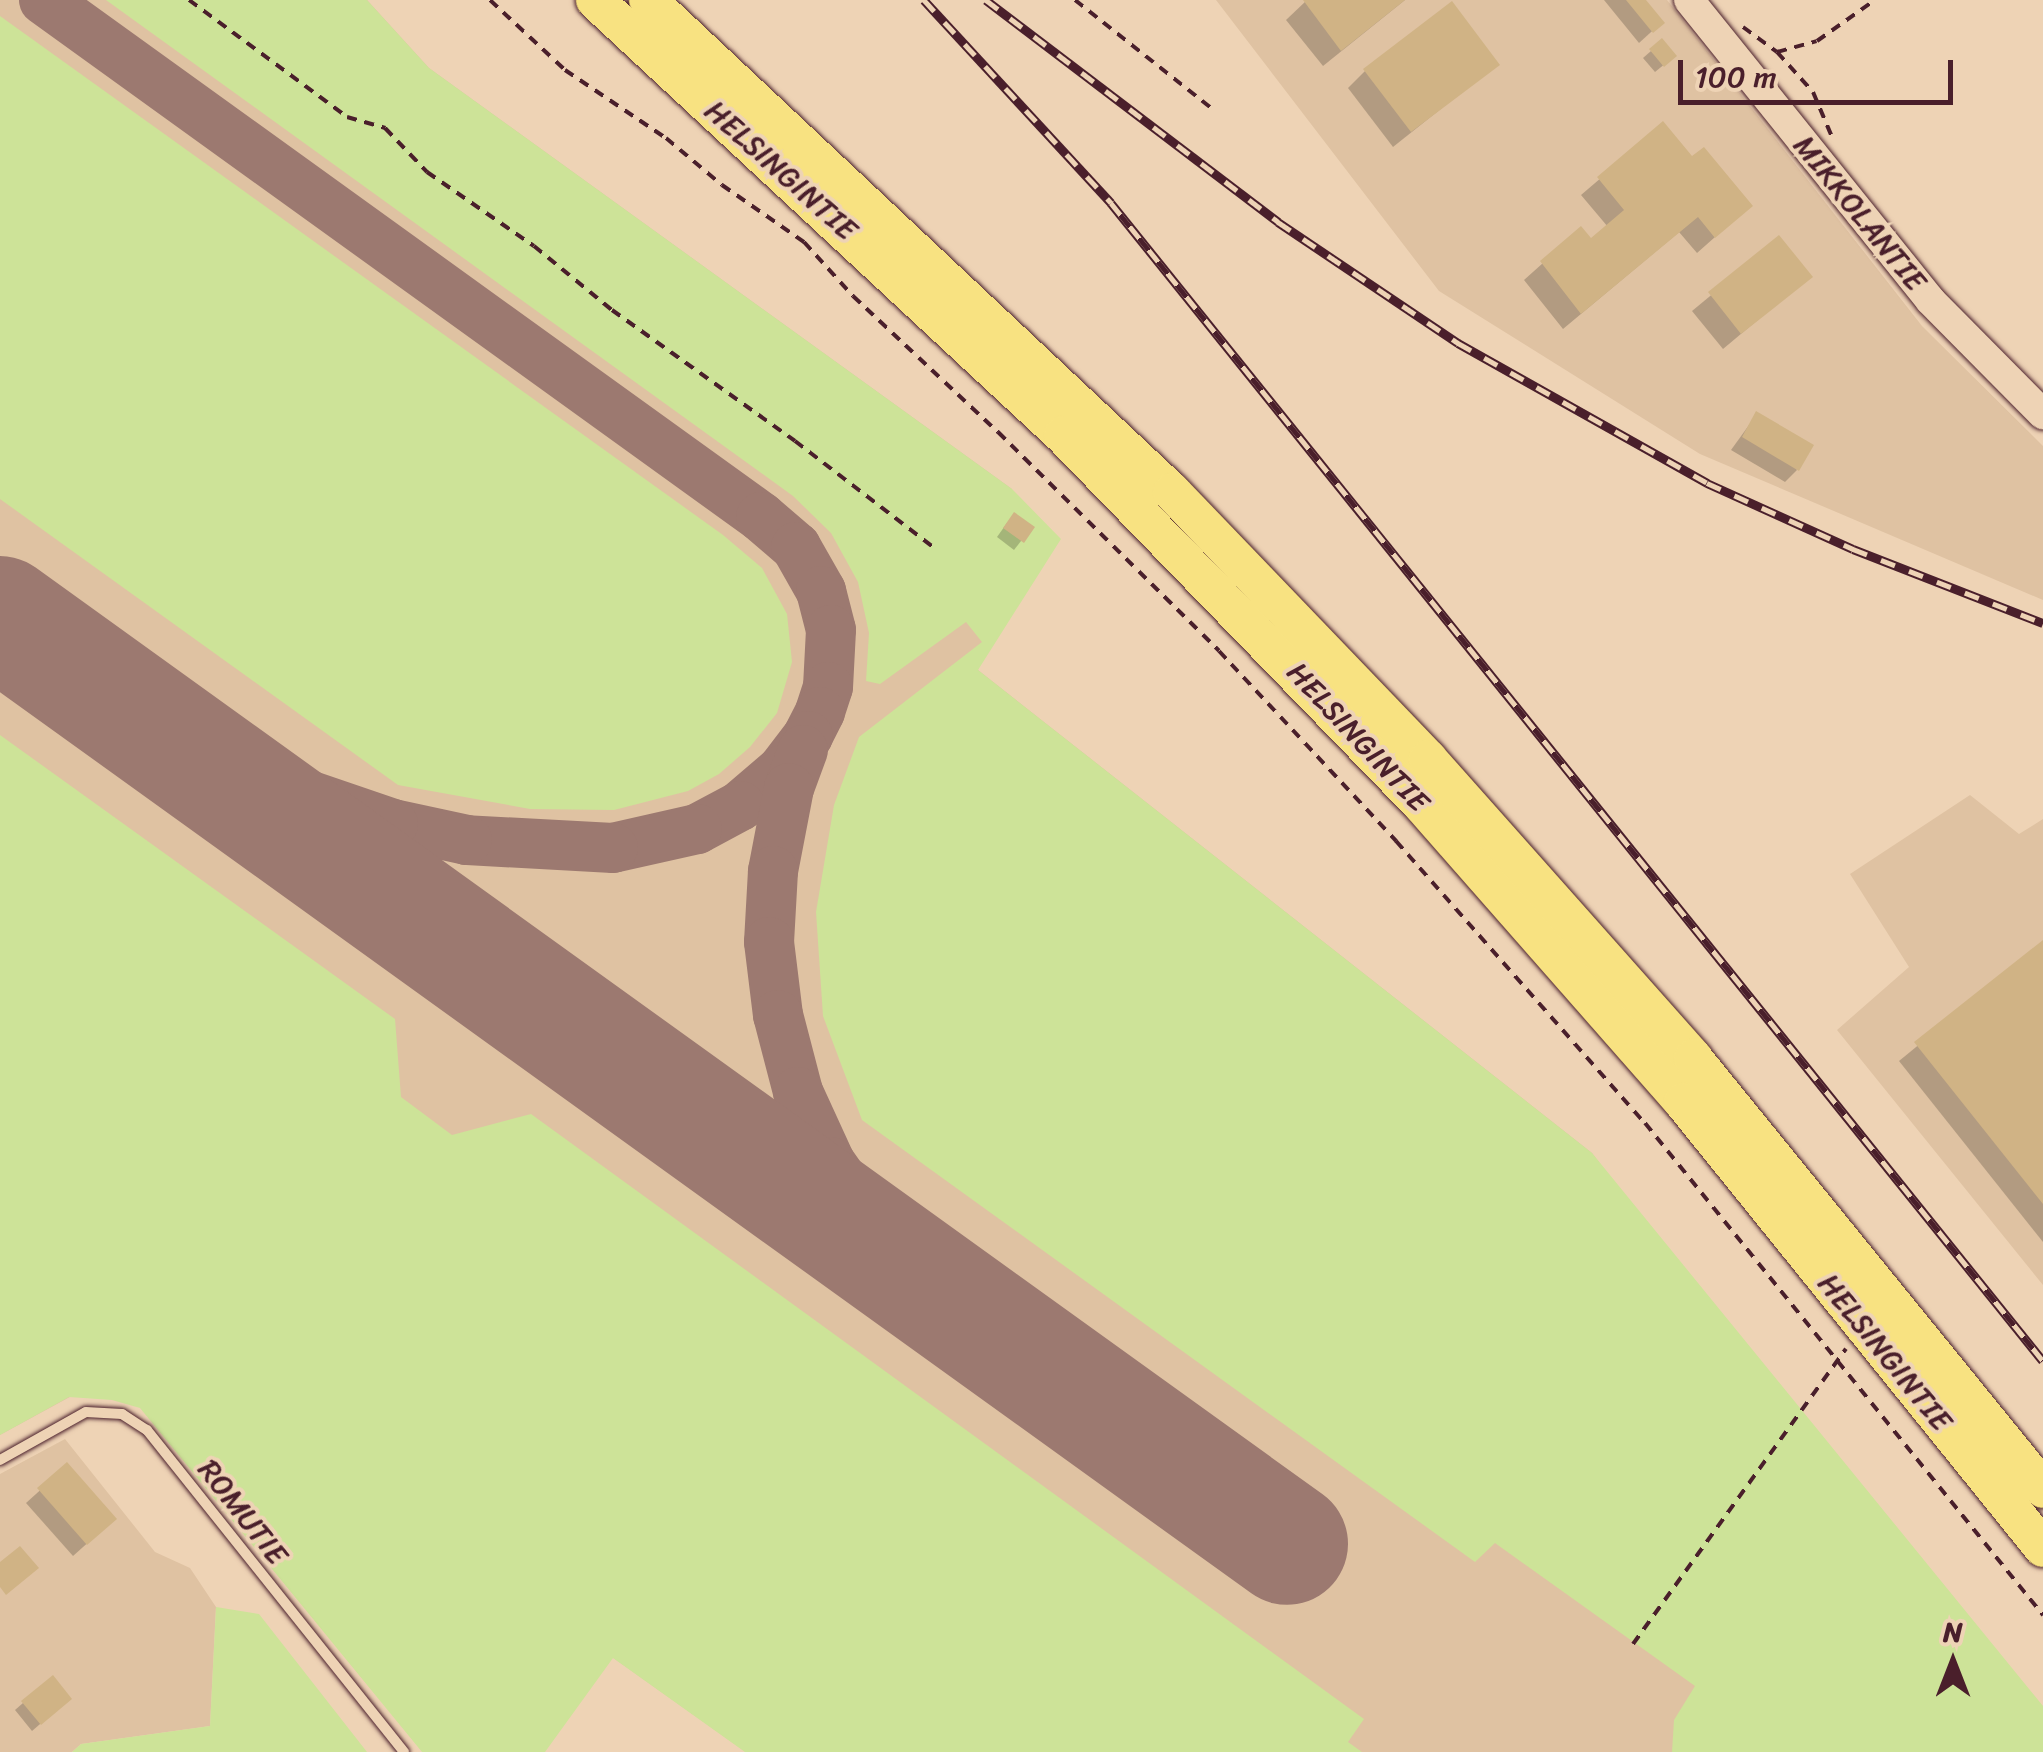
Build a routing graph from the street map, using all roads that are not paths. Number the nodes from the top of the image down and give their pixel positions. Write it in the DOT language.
graph roads {
  1 [pos="595,0"];
  2 [pos="648,0"];
  3 [pos="1689,0"];
  4 [pos="2043,414"];
  5 [pos="0,1460"];
  6 [pos="2043,1489"];
  7 [pos="2043,1548"];
  8 [pos="404,1752"];
  1 -- 7 [label="highway, HELSINGINTIE"];
  2 -- 6 [label="highway, HELSINGINTIE"];
  3 -- 4 [label="street, MIKKOLANTIE"];
  5 -- 8 [label="lane, ROMUTIE"];
}
